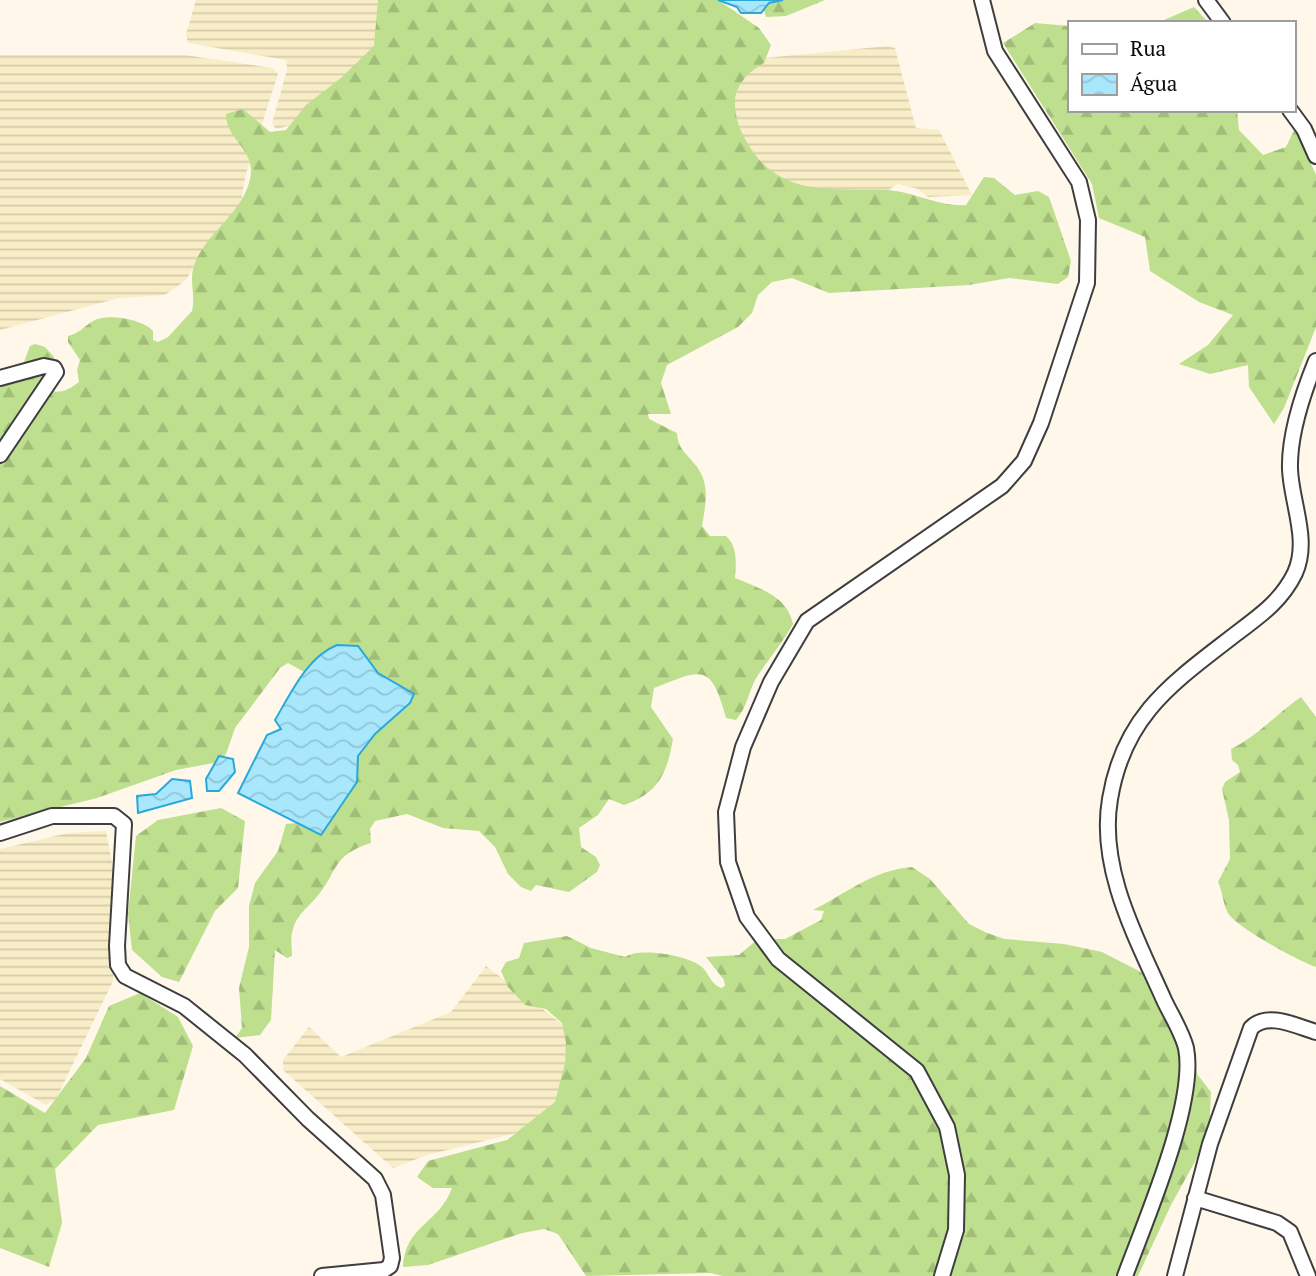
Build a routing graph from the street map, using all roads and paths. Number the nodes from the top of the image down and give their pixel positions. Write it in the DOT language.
graph roads {
  1 [pos="982,0"];
  2 [pos="1206,0"];
  3 [pos="1222,21"];
  4 [pos="1291,112"];
  5 [pos="1316,156"];
  6 [pos="1316,362"];
  7 [pos="0,379"];
  8 [pos="0,455"];
  9 [pos="0,833"];
  10 [pos="1316,1032"];
  11 [pos="1195,1198"];
  12 [pos="323,1276"];
  13 [pos="942,1276"];
  14 [pos="1125,1276"];
  15 [pos="1175,1276"];
  16 [pos="1308,1276"];
  1 -- 13 [label="street"];
  2 -- 3 [label="street"];
  4 -- 5 [label="street"];
  6 -- 14 [label="street"];
  7 -- 8 [label="street"];
  9 -- 12 [label="street"];
  10 -- 11 [label="street"];
  11 -- 15 [label="street"];
  11 -- 16 [label="street"];
}
